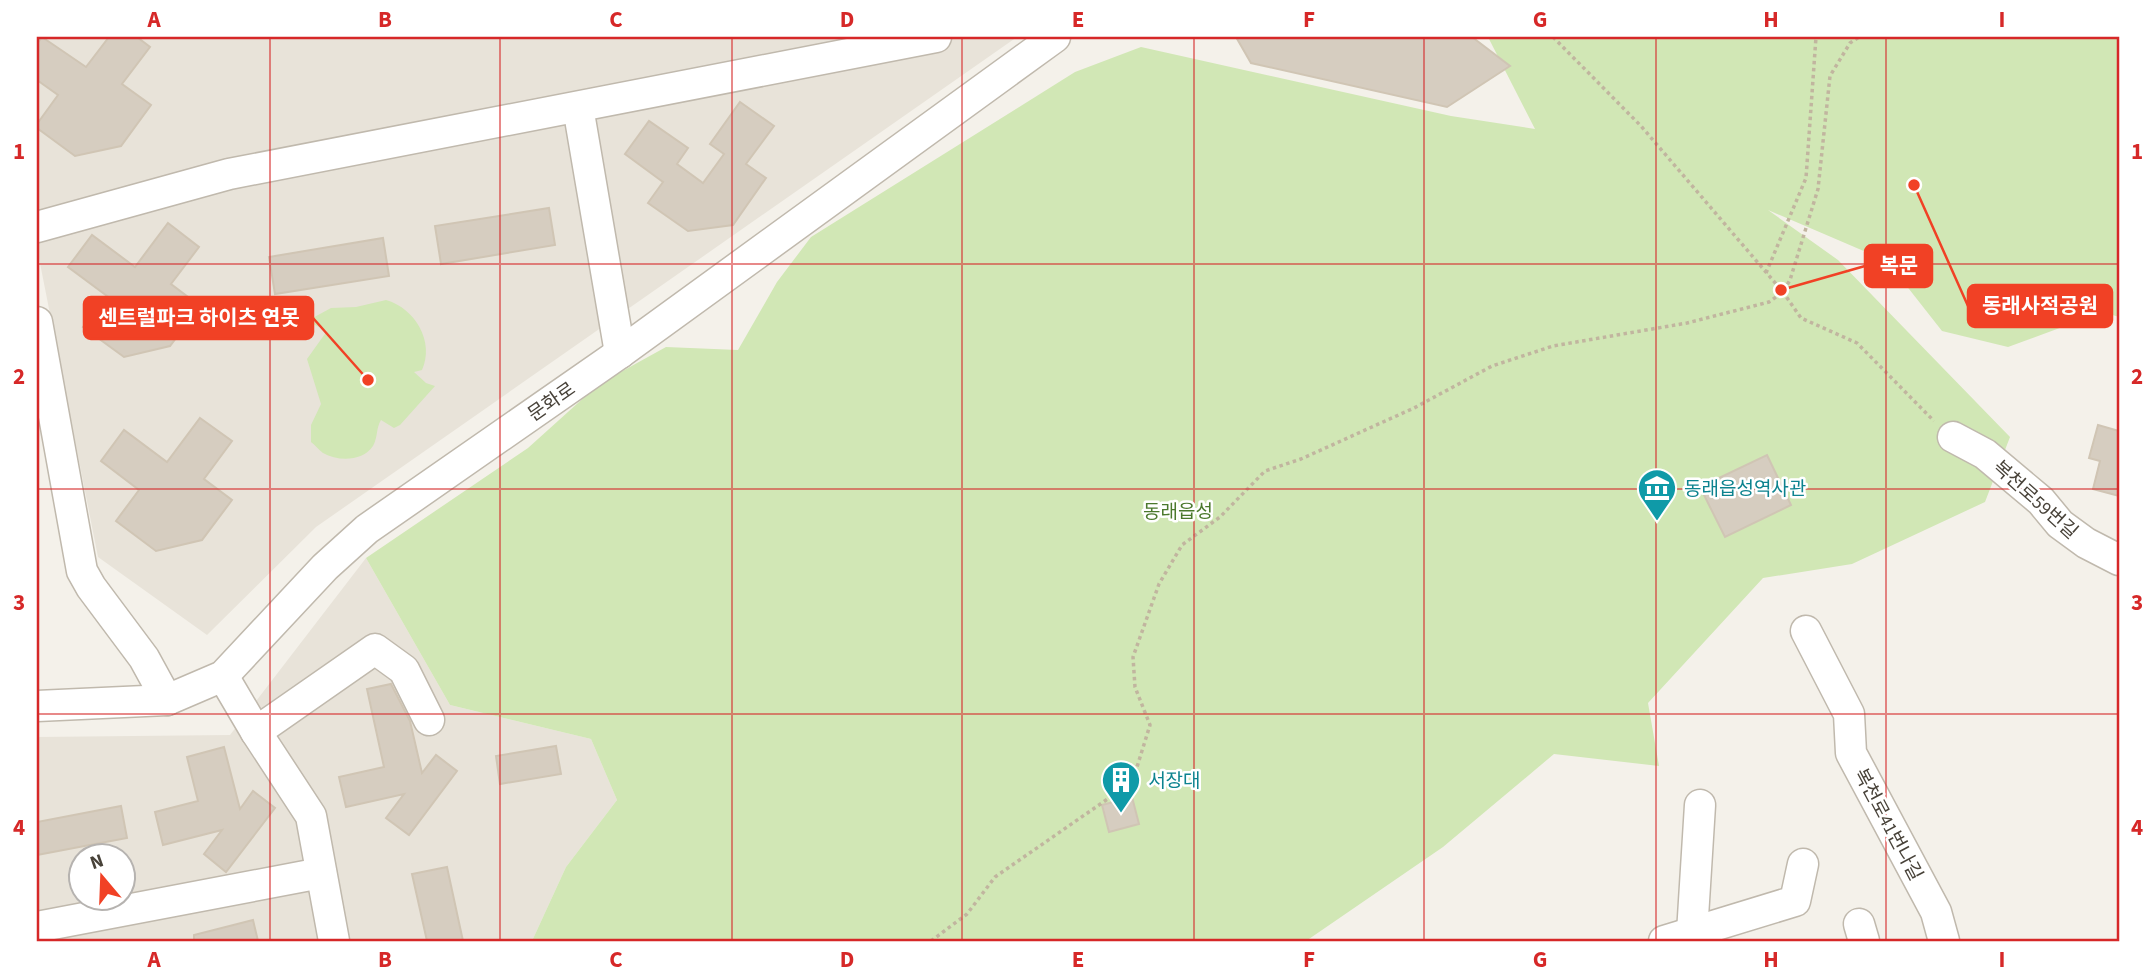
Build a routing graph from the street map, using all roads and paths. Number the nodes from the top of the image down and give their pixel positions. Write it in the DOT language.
graph roads {
  1 [pos="936,37"];
  2 [pos="1055,37"];
  3 [pos="1553,37"];
  4 [pos="1816,37"];
  5 [pos="1859,37"];
  6 [pos="578,107"];
  7 [pos="37,227"];
  8 [pos="1766,273"];
  9 [pos="1783,292"];
  10 [pos="37,322"];
  11 [pos="620,352"];
  12 [pos="1953,437"];
  13 [pos="2119,560"];
  14 [pos="1806,631"];
  15 [pos="223,676"];
  16 [pos="167,700"];
  17 [pos="37,705"];
  18 [pos="429,720"];
  19 [pos="256,732"];
  20 [pos="1700,805"];
  21 [pos="1803,864"];
  22 [pos="321,873"];
  23 [pos="37,927"];
  24 [pos="1692,933"];
  25 [pos="334,941"];
  26 [pos="931,941"];
  27 [pos="1664,941"];
  28 [pos="1944,941"];
  1 -- 6 [label="street"];
  2 -- 11 [label="street, 문화로"];
  3 -- 8 [label="path"];
  4 -- 8 [label="path"];
  5 -- 9 [label="path"];
  6 -- 7 [label="street"];
  6 -- 11 [label="street"];
  8 -- 9 [label="path"];
  9 -- 12 [label="path"];
  9 -- 26 [label="path"];
  10 -- 16 [label="street"];
  11 -- 15 [label="street, 문화로"];
  12 -- 13 [label="street, 복천로59번길"];
  14 -- 28 [label="street, 복천로41번나길"];
  15 -- 16 [label="street, 문화로"];
  15 -- 19 [label="street"];
  16 -- 17 [label="street, 문화로"];
  18 -- 19 [label="street"];
  19 -- 22 [label="street"];
  20 -- 24 [label="street"];
  21 -- 24 [label="street"];
  22 -- 23 [label="street"];
  22 -- 25 [label="street"];
  24 -- 27 [label="street"];
}
